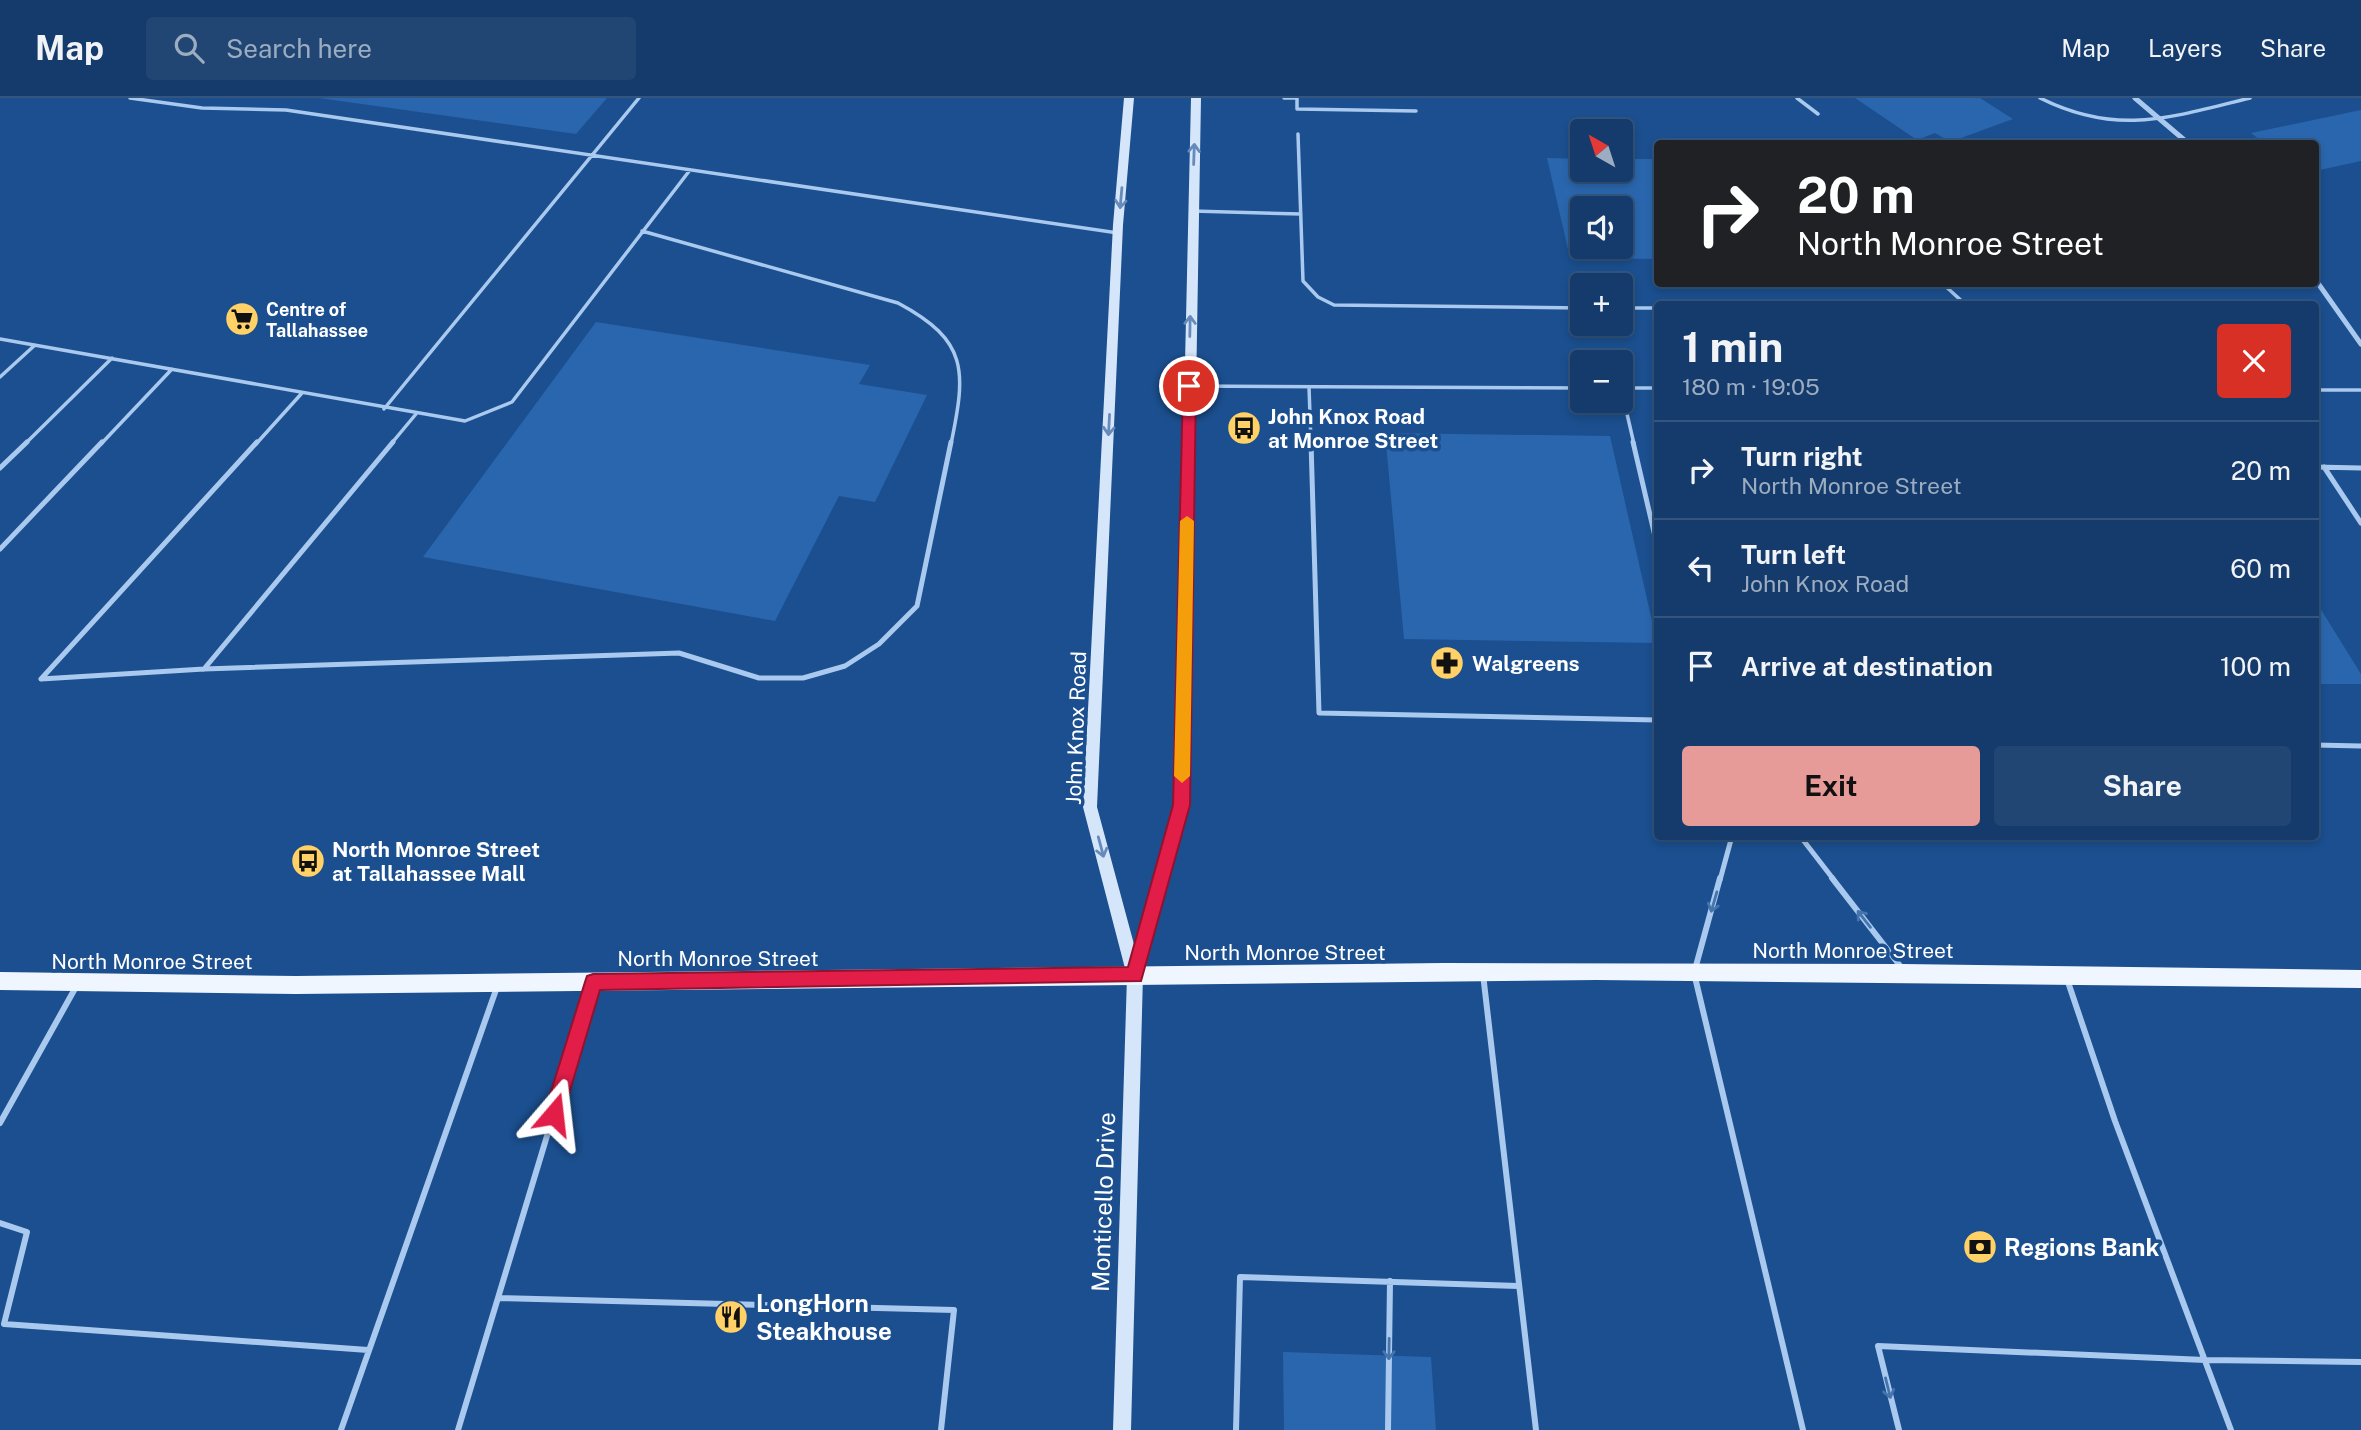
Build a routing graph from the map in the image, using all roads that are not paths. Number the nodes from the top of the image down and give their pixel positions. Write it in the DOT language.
graph roads {
  1 [pos="130,98"];
  2 [pos="639,98"];
  3 [pos="1129,98"];
  4 [pos="1196,98"];
  5 [pos="1284,98"];
  6 [pos="1297,98"];
  7 [pos="1797,98"];
  8 [pos="2040,98"];
  9 [pos="2135,98"];
  10 [pos="2247,98"];
  11 [pos="1416,111"];
  12 [pos="1818,114"];
  13 [pos="2161,119"];
  14 [pos="1297,134"];
  15 [pos="2185,140"];
  16 [pos="591,155"];
  17 [pos="690,170"];
  18 [pos="1192,211"];
  19 [pos="1301,214"];
  20 [pos="642,232"];
  21 [pos="1118,233"];
  22 [pos="2319,285"];
  23 [pos="1947,287"];
  24 [pos="1962,301"];
  25 [pos="1570,308"];
  26 [pos="1633,308"];
  27 [pos="1654,309"];
  28 [pos="0,339"];
  29 [pos="2361,344"];
  30 [pos="36,345"];
  31 [pos="112,358"];
  32 [pos="172,369"];
  33 [pos="0,377"];
  34 [pos="1189,386"];
  35 [pos="1309,387"];
  36 [pos="1570,388"];
  37 [pos="1633,388"];
  38 [pos="1654,388"];
  39 [pos="2319,390"];
  40 [pos="2361,390"];
  41 [pos="302,393"];
  42 [pos="384,409"];
  43 [pos="1627,413"];
  44 [pos="416,414"];
  45 [pos="0,467"];
  46 [pos="2319,467"];
  47 [pos="2324,467"];
  48 [pos="2361,468"];
  49 [pos="2361,523"];
  50 [pos="1654,532"];
  51 [pos="0,549"];
  52 [pos="204,669"];
  53 [pos="1654,720"];
  54 [pos="2319,745"];
  55 [pos="2361,746"];
  56 [pos="1731,840"];
  57 [pos="1803,840"];
  58 [pos="1483,973"];
  59 [pos="1694,973"];
  60 [pos="1905,973"];
  61 [pos="2065,973"];
  62 [pos="1135,975"];
  63 [pos="2361,979"];
  64 [pos="0,981"];
  65 [pos="593,982"];
  66 [pos="77,984"];
  67 [pos="498,984"];
  68 [pos="0,1123"];
  69 [pos="0,1223"];
  70 [pos="1390,1281"];
  71 [pos="1518,1286"];
  72 [pos="499,1298"];
  73 [pos="368,1350"];
  74 [pos="2205,1360"];
  75 [pos="2361,1362"];
  76 [pos="341,1430"];
  77 [pos="458,1430"];
  78 [pos="941,1430"];
  79 [pos="1122,1430"];
  80 [pos="1236,1430"];
  81 [pos="1388,1430"];
  82 [pos="1536,1430"];
  83 [pos="1803,1430"];
  84 [pos="1899,1430"];
  85 [pos="2231,1430"];
  1 -- 16 [label="lane"];
  2 -- 16 [label="lane"];
  3 -- 21 [label="main road, John Knox Road, one-way"];
  18 -- 4 [label="main road, one-way"];
  5 -- 6 [label="lane"];
  6 -- 11 [label="lane"];
  7 -- 12 [label="lane"];
  8 -- 13 [label="lane"];
  9 -- 13 [label="street"];
  10 -- 13 [label="lane"];
  13 -- 15 [label="street"];
  14 -- 19 [label="lane"];
  16 -- 17 [label="lane"];
  16 -- 42 [label="lane"];
  17 -- 20 [label="lane"];
  17 -- 21 [label="lane"];
  18 -- 19 [label="lane"];
  34 -- 18 [label="main road, one-way"];
  19 -- 25 [label="lane"];
  20 -- 44 [label="lane"];
  20 -- 52 [label="lane"];
  21 -- 62 [label="main road, John Knox Road, one-way"];
  22 -- 29 [label="street"];
  23 -- 24 [label="lane"];
  26 -- 27 [label="lane"];
  28 -- 30 [label="lane"];
  30 -- 31 [label="lane"];
  30 -- 33 [label="lane"];
  31 -- 32 [label="lane"];
  31 -- 45 [label="lane"];
  32 -- 41 [label="lane"];
  32 -- 51 [label="lane"];
  34 -- 35 [label="lane"];
  34 -- 62 [label="main road"];
  35 -- 36 [label="lane"];
  35 -- 53 [label="lane"];
  37 -- 38 [label="lane"];
  39 -- 40 [label="lane"];
  41 -- 42 [label="lane"];
  41 -- 52 [label="lane"];
  42 -- 44 [label="lane"];
  43 -- 50 [label="lane"];
  44 -- 52 [label="lane"];
  46 -- 47 [label="lane"];
  47 -- 48 [label="lane"];
  47 -- 49 [label="lane"];
  54 -- 55 [label="lane"];
  56 -- 59 [label="lane, one-way"];
  60 -- 57 [label="lane, one-way"];
  58 -- 59 [label="main road, North Monroe Street"];
  58 -- 62 [label="main road, North Monroe Street"];
  58 -- 71 [label="lane"];
  59 -- 60 [label="main road, North Monroe Street"];
  59 -- 83 [label="lane"];
  60 -- 61 [label="main road, North Monroe Street"];
  61 -- 63 [label="main road, North Monroe Street"];
  61 -- 74 [label="lane"];
  62 -- 65 [label="main road, North Monroe Street"];
  62 -- 79 [label="main road, Monticello Drive"];
  64 -- 66 [label="main road, North Monroe Street"];
  65 -- 67 [label="main road, North Monroe Street"];
  65 -- 72 [label="lane"];
  66 -- 67 [label="main road, North Monroe Street"];
  66 -- 68 [label="lane"];
  67 -- 73 [label="lane"];
  69 -- 73 [label="lane"];
  70 -- 71 [label="lane"];
  70 -- 80 [label="lane"];
  70 -- 81 [label="lane, one-way"];
  71 -- 82 [label="lane"];
  72 -- 77 [label="lane"];
  72 -- 78 [label="lane"];
  73 -- 76 [label="lane"];
  74 -- 75 [label="lane"];
  74 -- 84 [label="lane, one-way"];
  74 -- 85 [label="lane"];
}
